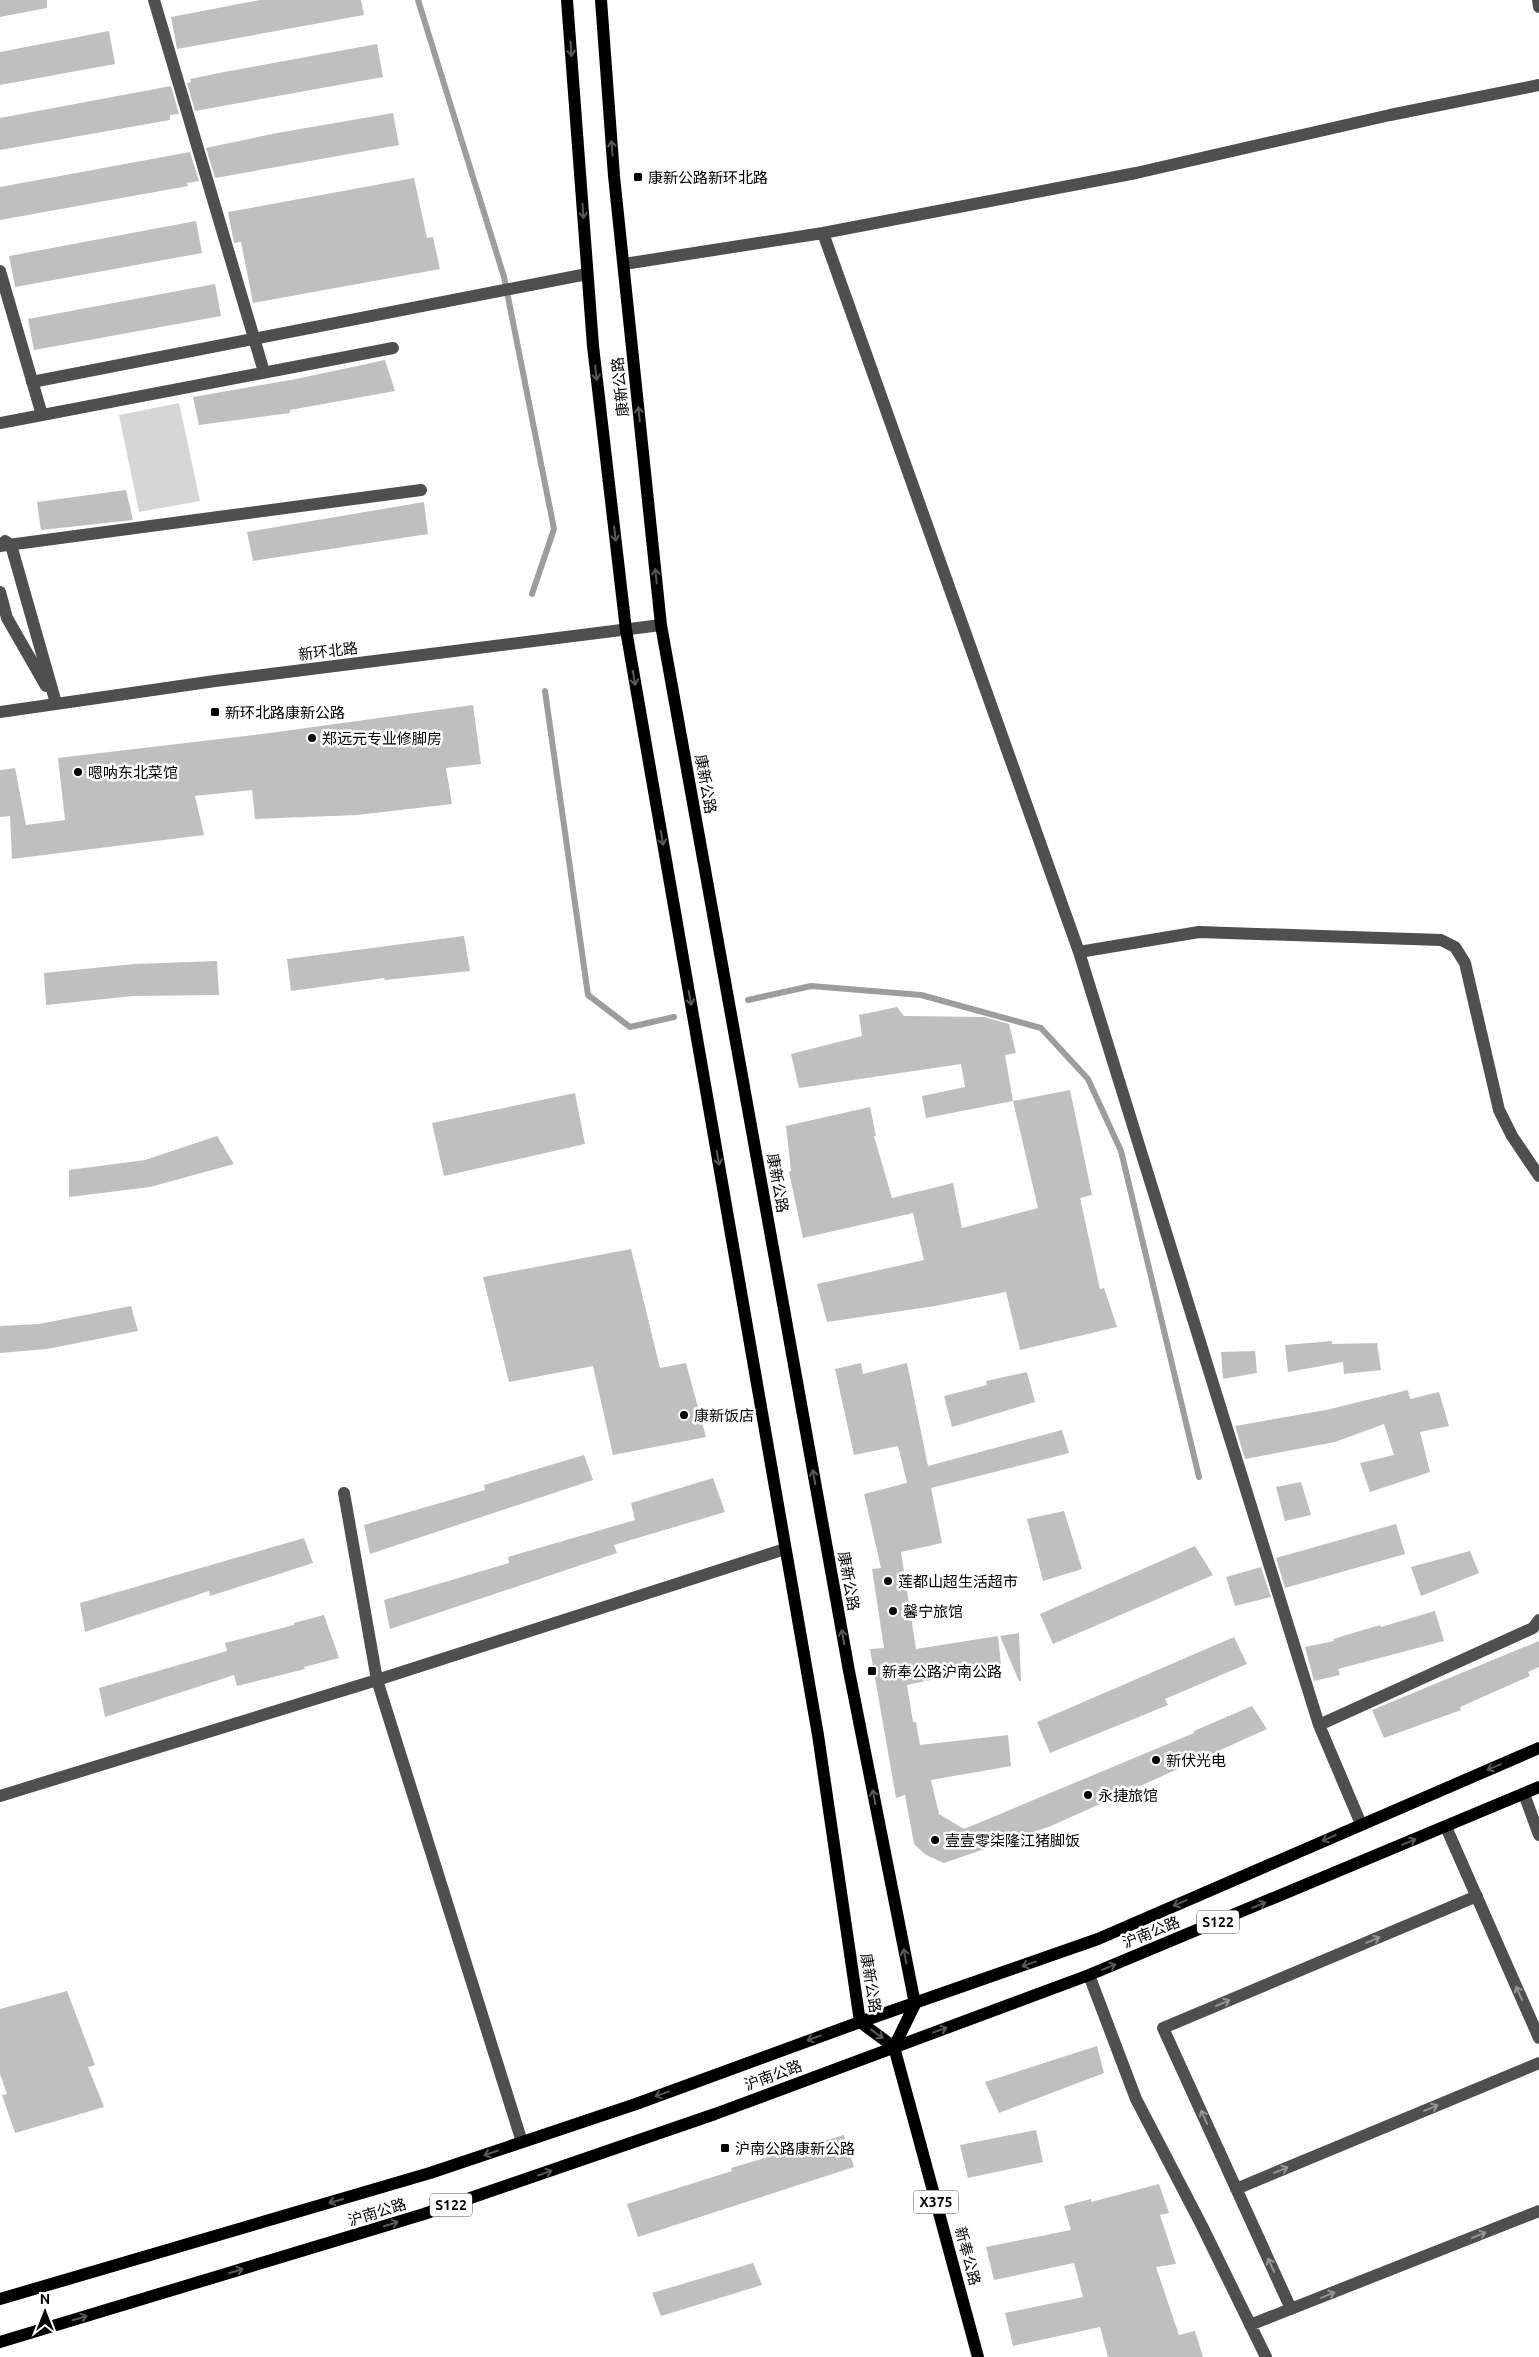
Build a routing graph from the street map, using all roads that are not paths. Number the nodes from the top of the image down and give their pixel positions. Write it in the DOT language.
graph roads {
  1 [pos="154,0"];
  2 [pos="567,0"];
  3 [pos="601,0"];
  4 [pos="1538,0"];
  5 [pos="1539,7"];
  6 [pos="1539,85"];
  7 [pos="823,233"];
  8 [pos="624,264"];
  9 [pos="0,271"];
  10 [pos="587,274"];
  11 [pos="254,338"];
  12 [pos="393,348"];
  13 [pos="264,372"];
  14 [pos="32,382"];
  15 [pos="42,415"];
  16 [pos="0,423"];
  17 [pos="421,490"];
  18 [pos="4,543"];
  19 [pos="0,592"];
  20 [pos="661,624"];
  21 [pos="626,630"];
  22 [pos="56,703"];
  23 [pos="0,712"];
  24 [pos="1079,952"];
  25 [pos="1539,1176"];
  26 [pos="344,1493"];
  27 [pos="785,1549"];
  28 [pos="1539,1620"];
  29 [pos="377,1680"];
  30 [pos="1319,1724"];
  31 [pos="1539,1748"];
  32 [pos="1539,1787"];
  33 [pos="1524,1794"];
  34 [pos="0,1796"];
  35 [pos="1361,1824"];
  36 [pos="1446,1827"];
  37 [pos="1539,1835"];
  38 [pos="1477,1896"];
  39 [pos="1088,1975"];
  40 [pos="915,2004"];
  41 [pos="860,2022"];
  42 [pos="1539,2038"];
  43 [pos="894,2047"];
  44 [pos="1539,2063"];
  45 [pos="522,2142"];
  46 [pos="1236,2189"];
  47 [pos="1539,2211"];
  48 [pos="0,2299"];
  49 [pos="1291,2309"];
  50 [pos="1250,2325"];
  51 [pos="0,2342"];
  52 [pos="978,2357"];
  53 [pos="1266,2357"];
  1 -- 11 [label="street"];
  2 -- 10 [label="main road, 康新公路, one-way"];
  8 -- 3 [label="main road, 康新公路, one-way"];
  4 -- 5 [label="street"];
  6 -- 7 [label="street"];
  7 -- 8 [label="street"];
  7 -- 24 [label="street"];
  20 -- 8 [label="main road, 康新公路, one-way"];
  9 -- 14 [label="street"];
  10 -- 11 [label="street"];
  10 -- 21 [label="main road, 康新公路, one-way"];
  11 -- 13 [label="street"];
  11 -- 14 [label="street"];
  12 -- 13 [label="street"];
  13 -- 15 [label="street"];
  14 -- 15 [label="street"];
  15 -- 16 [label="street"];
  17 -- 18 [label="street"];
  18 -- 22 [label="street"];
  19 -- 22 [label="street"];
  20 -- 21 [label="street, 新环北路"];
  40 -- 20 [label="main road, 康新公路, one-way"];
  21 -- 22 [label="street, 新环北路"];
  21 -- 27 [label="main road, 康新公路, one-way"];
  22 -- 23 [label="street, 新环北路"];
  24 -- 25 [label="street"];
  24 -- 30 [label="street"];
  26 -- 29 [label="street"];
  27 -- 29 [label="street"];
  27 -- 41 [label="main road, 康新公路"];
  28 -- 30 [label="street"];
  29 -- 34 [label="street"];
  29 -- 45 [label="street"];
  30 -- 35 [label="street"];
  31 -- 35 [label="main road, 沪南公路 / S122, one-way"];
  32 -- 33 [label="main road, 沪南公路 / S122"];
  33 -- 36 [label="main road, 沪南公路 / S122"];
  33 -- 37 [label="street"];
  35 -- 40 [label="main road, 沪南公路 / S122, one-way"];
  36 -- 38 [label="street"];
  39 -- 36 [label="main road, 沪南公路 / S122, one-way"];
  42 -- 38 [label="street, one-way"];
  46 -- 38 [label="street, one-way"];
  43 -- 39 [label="main road, 沪南公路 / S122, one-way"];
  39 -- 50 [label="street"];
  40 -- 41 [label="main road, 沪南公路 / S122"];
  40 -- 43 [label="main road"];
  41 -- 43 [label="main road, 康新公路, one-way"];
  41 -- 45 [label="main road, 沪南公路 / S122, one-way"];
  51 -- 43 [label="main road, 沪南公路 / S122, one-way"];
  43 -- 52 [label="main road, 新奉公路 / X375"];
  46 -- 44 [label="street, one-way"];
  45 -- 48 [label="main road, 沪南公路 / S122, one-way"];
  49 -- 46 [label="street, one-way"];
  49 -- 47 [label="street, one-way"];
  49 -- 50 [label="street"];
  50 -- 53 [label="street"];
}
